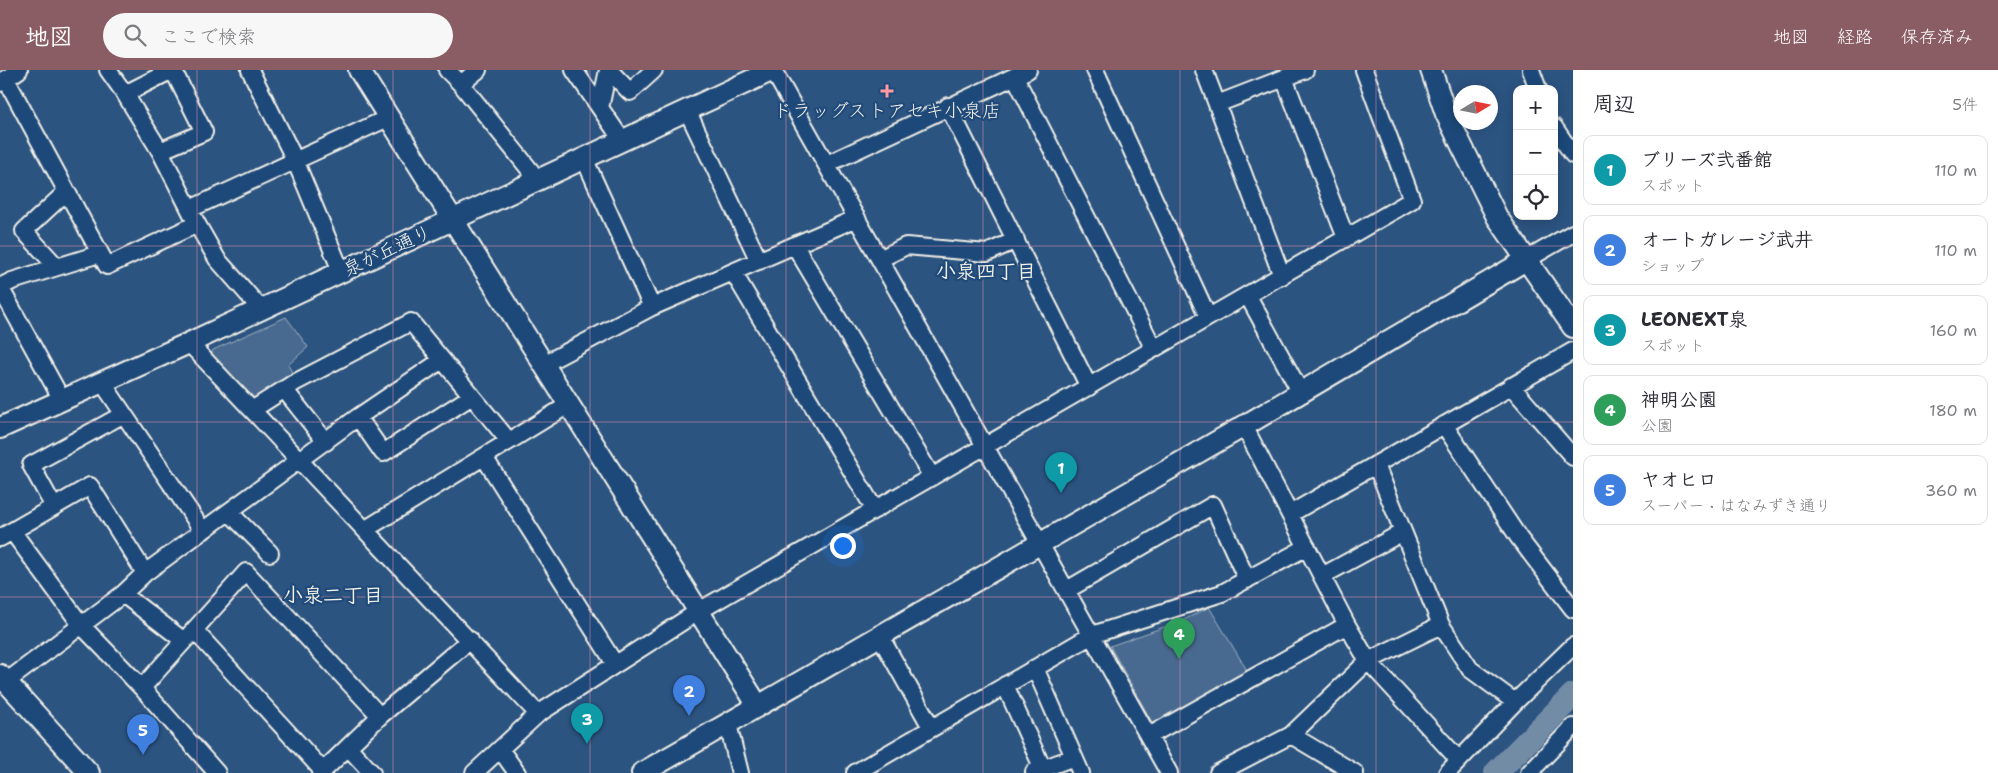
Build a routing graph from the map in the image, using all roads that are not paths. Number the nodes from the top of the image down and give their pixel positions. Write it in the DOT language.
graph roads {
  1 [pos="108,70"];
  2 [pos="173,70"];
  3 [pos="250,70"];
  4 [pos="358,70"];
  5 [pos="447,70"];
  6 [pos="478,70"];
  7 [pos="574,70"];
  8 [pos="609,70"];
  9 [pos="654,70"];
  10 [pos="773,70"];
  11 [pos="1095,70"];
  12 [pos="1204,70"];
  13 [pos="1306,70"];
  14 [pos="1364,70"];
  15 [pos="1430,70"];
  16 [pos="1532,71"];
  17 [pos="1022,73"];
  18 [pos="8,77"];
  19 [pos="1284,78"];
  20 [pos="461,84"];
  21 [pos="1537,85"];
  22 [pos="125,94"];
  23 [pos="1217,104"];
  24 [pos="948,106"];
  25 [pos="600,108"];
  26 [pos="688,110"];
  27 [pos="388,118"];
  28 [pos="1556,130"];
  29 [pos="622,140"];
  30 [pos="1571,148"];
  31 [pos="160,151"];
  32 [pos="584,158"];
  33 [pos="295,160"];
  34 [pos="826,164"];
  35 [pos="538,180"];
  36 [pos="66,192"];
  37 [pos="193,216"];
  38 [pos="857,218"];
  39 [pos="452,220"];
  40 [pos="1573,233"];
  41 [pos="1346,238"];
  42 [pos="1016,240"];
  43 [pos="795,246"];
  44 [pos="99,254"];
  45 [pos="880,258"];
  46 [pos="1526,260"];
  47 [pos="759,261"];
  48 [pos="57,267"];
  49 [pos="341,271"];
  50 [pos="733,272"];
  51 [pos="1282,276"];
  52 [pos="0,287"];
  53 [pos="1248,296"];
  54 [pos="652,307"];
  55 [pos="260,308"];
  56 [pos="1208,317"];
  57 [pos="1573,327"];
  58 [pos="189,343"];
  59 [pos="1154,348"];
  60 [pos="1573,351"];
  61 [pos="442,360"];
  62 [pos="544,364"];
  63 [pos="102,382"];
  64 [pos="1511,386"];
  65 [pos="1089,387"];
  66 [pos="284,389"];
  67 [pos="1302,392"];
  68 [pos="472,396"];
  69 [pos="62,400"];
  70 [pos="568,405"];
  71 [pos="252,410"];
  72 [pos="124,414"];
  73 [pos="358,417"];
  74 [pos="1444,425"];
  75 [pos="1244,426"];
  76 [pos="0,428"];
  77 [pos="509,440"];
  78 [pos="326,442"];
  79 [pos="986,446"];
  80 [pos="1573,456"];
  81 [pos="484,457"];
  82 [pos="301,460"];
  83 [pos="1376,465"];
  84 [pos="932,477"];
  85 [pos="54,507"];
  86 [pos="874,510"];
  87 [pos="229,512"];
  88 [pos="1290,514"];
  89 [pos="366,530"];
  90 [pos="203,531"];
  91 [pos="1403,532"];
  92 [pos="6,535"];
  93 [pos="1041,544"];
  94 [pos="1307,547"];
  95 [pos="270,553"];
  96 [pos="145,573"];
  97 [pos="1322,576"];
  98 [pos="1247,580"];
  99 [pos="1067,590"];
  100 [pos="123,594"];
  101 [pos="1573,609"];
  102 [pos="699,611"];
  103 [pos="1347,625"];
  104 [pos="1440,625"];
  105 [pos="82,626"];
  106 [pos="189,636"];
  107 [pos="880,636"];
  108 [pos="1092,636"];
  109 [pos="470,640"];
  110 [pos="1573,646"];
  111 [pos="1368,661"];
  112 [pos="615,664"];
  113 [pos="1035,668"];
  114 [pos="3,678"];
  115 [pos="1005,685"];
  116 [pos="142,688"];
  117 [pos="1515,702"];
  118 [pos="758,706"];
  119 [pos="538,714"];
  120 [pos="380,716"];
  121 [pos="728,724"];
  122 [pos="931,728"];
  123 [pos="1571,732"];
  124 [pos="1291,735"];
  125 [pos="1149,736"];
  126 [pos="348,747"];
  127 [pos="500,749"];
  128 [pos="1074,757"];
  129 [pos="1459,760"];
  130 [pos="1038,771"];
  131 [pos="322,772"];
  132 [pos="89,773"];
  133 [pos="217,773"];
  134 [pos="372,773"];
  135 [pos="474,773"];
  136 [pos="517,773"];
  137 [pos="642,773"];
  138 [pos="740,773"];
  139 [pos="855,773"];
  140 [pos="1081,773"];
  141 [pos="1169,773"];
  142 [pos="1218,773"];
  143 [pos="1355,773"];
  144 [pos="1447,773"];
  145 [pos="1529,773"];
  1 -- 22 [label="street"];
  2 -- 22 [label="street"];
  2 -- 31 [label="street"];
  3 -- 33 [label="street"];
  4 -- 27 [label="street"];
  5 -- 20 [label="street"];
  6 -- 20 [label="street"];
  7 -- 25 [label="street"];
  8 -- 9 [label="street"];
  8 -- 25 [label="street"];
  10 -- 26 [label="street, 泉が丘通り"];
  10 -- 34 [label="street"];
  11 -- 56 [label="street"];
  12 -- 23 [label="street"];
  13 -- 19 [label="street"];
  14 -- 41 [label="street"];
  15 -- 46 [label="street"];
  16 -- 21 [label="street"];
  17 -- 24 [label="street"];
  17 -- 59 [label="street"];
  18 -- 36 [label="street"];
  19 -- 23 [label="street"];
  19 -- 41 [label="street"];
  20 -- 35 [label="street"];
  22 -- 31 [label="street"];
  23 -- 51 [label="street"];
  24 -- 34 [label="street"];
  24 -- 42 [label="street"];
  25 -- 29 [label="street"];
  26 -- 29 [label="street, 泉が丘通り"];
  26 -- 47 [label="street"];
  27 -- 33 [label="street"];
  27 -- 39 [label="street"];
  28 -- 30 [label="street"];
  29 -- 32 [label="street, 泉が丘通り"];
  31 -- 37 [label="street"];
  32 -- 35 [label="street, 泉が丘通り"];
  32 -- 54 [label="street"];
  33 -- 37 [label="street"];
  33 -- 49 [label="street"];
  34 -- 38 [label="street"];
  35 -- 39 [label="street, 泉が丘通り"];
  36 -- 44 [label="street"];
  36 -- 48 [label="street"];
  37 -- 44 [label="street"];
  37 -- 55 [label="street"];
  38 -- 43 [label="street"];
  38 -- 45 [label="street"];
  39 -- 49 [label="street, 泉が丘通り"];
  39 -- 62 [label="street"];
  40 -- 46 [label="street"];
  41 -- 51 [label="street"];
  42 -- 45 [label="street"];
  42 -- 65 [label="street"];
  43 -- 47 [label="street"];
  43 -- 84 [label="street"];
  44 -- 48 [label="street"];
  45 -- 79 [label="street"];
  46 -- 57 [label="street"];
  46 -- 67 [label="street"];
  47 -- 50 [label="street"];
  48 -- 52 [label="street"];
  49 -- 55 [label="street, 泉が丘通り"];
  50 -- 54 [label="street"];
  50 -- 86 [label="street"];
  51 -- 53 [label="street"];
  52 -- 69 [label="street"];
  53 -- 56 [label="street"];
  53 -- 67 [label="street"];
  54 -- 62 [label="street"];
  55 -- 58 [label="street, 泉が丘通り"];
  56 -- 59 [label="street"];
  58 -- 63 [label="street, 泉が丘通り"];
  58 -- 71 [label="street"];
  59 -- 65 [label="street"];
  60 -- 64 [label="street"];
  61 -- 66 [label="street"];
  61 -- 68 [label="street"];
  61 -- 73 [label="street"];
  62 -- 70 [label="street"];
  63 -- 69 [label="street, 泉が丘通り"];
  63 -- 72 [label="street"];
  64 -- 74 [label="street"];
  64 -- 80 [label="street"];
  65 -- 79 [label="street"];
  66 -- 71 [label="street"];
  66 -- 78 [label="street"];
  67 -- 75 [label="street"];
  68 -- 73 [label="street"];
  68 -- 77 [label="street"];
  69 -- 76 [label="street, 泉が丘通り"];
  70 -- 77 [label="street"];
  70 -- 102 [label="street"];
  71 -- 82 [label="street"];
  72 -- 85 [label="street"];
  72 -- 90 [label="street"];
  73 -- 78 [label="street"];
  74 -- 83 [label="street"];
  74 -- 101 [label="street"];
  75 -- 88 [label="street"];
  75 -- 93 [label="street"];
  77 -- 81 [label="street"];
  78 -- 82 [label="street"];
  79 -- 84 [label="street"];
  79 -- 93 [label="street"];
  81 -- 89 [label="street"];
  81 -- 112 [label="street"];
  82 -- 87 [label="street"];
  82 -- 89 [label="street"];
  83 -- 88 [label="street"];
  83 -- 91 [label="street"];
  84 -- 86 [label="street"];
  85 -- 92 [label="street"];
  85 -- 96 [label="street"];
  86 -- 102 [label="street"];
  87 -- 90 [label="street"];
  87 -- 95 [label="street"];
  88 -- 94 [label="street"];
  89 -- 109 [label="street"];
  90 -- 96 [label="street"];
  91 -- 97 [label="street"];
  91 -- 104 [label="street"];
  92 -- 105 [label="street"];
  93 -- 99 [label="street"];
  93 -- 107 [label="street"];
  94 -- 97 [label="street"];
  94 -- 98 [label="street"];
  96 -- 100 [label="street"];
  97 -- 103 [label="street"];
  98 -- 99 [label="street"];
  98 -- 108 [label="street"];
  99 -- 108 [label="street"];
  100 -- 105 [label="street"];
  100 -- 106 [label="street"];
  102 -- 112 [label="street"];
  102 -- 118 [label="street"];
  103 -- 111 [label="street"];
  103 -- 125 [label="street"];
  104 -- 111 [label="street"];
  104 -- 117 [label="street"];
  105 -- 114 [label="street"];
  105 -- 116 [label="street"];
  106 -- 116 [label="street"];
  106 -- 120 [label="street"];
  106 -- 131 [label="street"];
  107 -- 118 [label="street"];
  107 -- 122 [label="street"];
  108 -- 113 [label="street"];
  108 -- 125 [label="street"];
  109 -- 119 [label="street"];
  109 -- 120 [label="street"];
  110 -- 117 [label="street"];
  111 -- 124 [label="street"];
  111 -- 129 [label="street"];
  112 -- 119 [label="street"];
  113 -- 115 [label="street"];
  113 -- 128 [label="street"];
  114 -- 132 [label="street"];
  115 -- 122 [label="street"];
  115 -- 130 [label="street"];
  116 -- 133 [label="street"];
  117 -- 129 [label="street"];
  118 -- 121 [label="street"];
  119 -- 127 [label="street"];
  120 -- 126 [label="street"];
  121 -- 137 [label="street"];
  121 -- 138 [label="street"];
  122 -- 139 [label="street"];
  123 -- 145 [label="street"];
  124 -- 142 [label="street"];
  124 -- 143 [label="street"];
  125 -- 141 [label="street"];
  126 -- 131 [label="street"];
  126 -- 134 [label="street"];
  127 -- 135 [label="street"];
  127 -- 136 [label="street"];
  128 -- 130 [label="street"];
  128 -- 140 [label="street"];
  129 -- 144 [label="street"];
}
